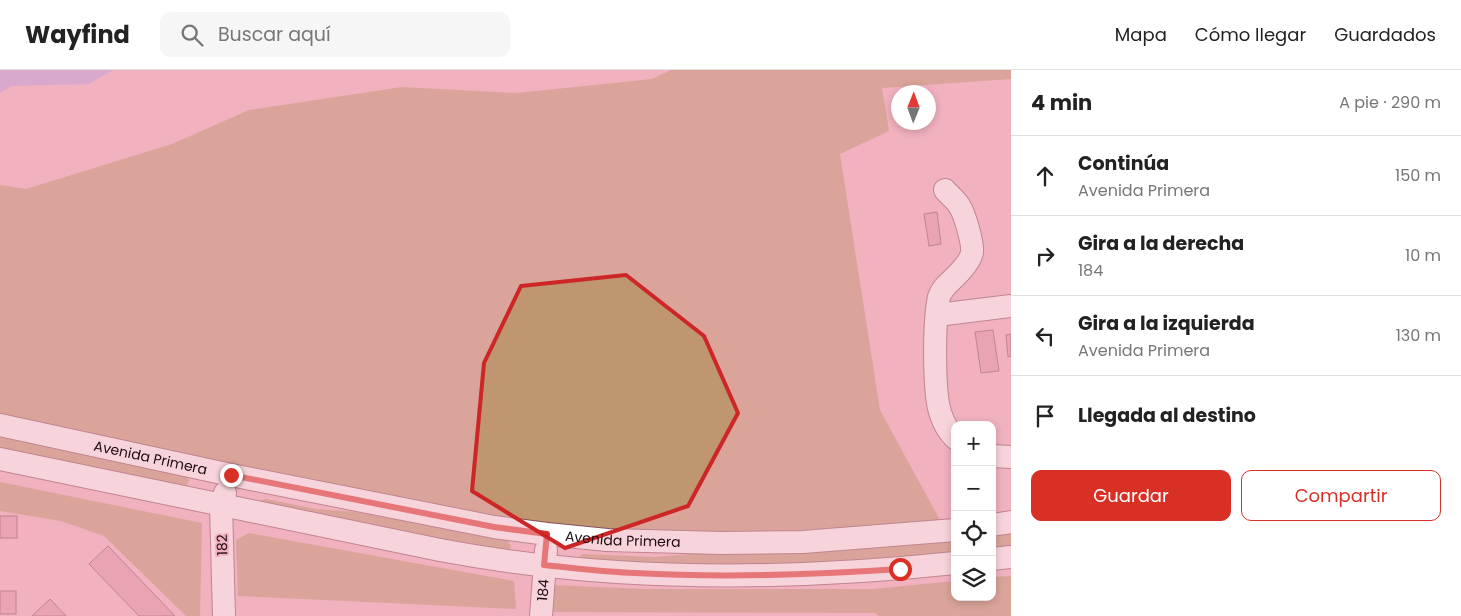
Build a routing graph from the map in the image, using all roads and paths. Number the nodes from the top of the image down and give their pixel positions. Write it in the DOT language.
graph roads {
  1 [pos="946,190"];
  2 [pos="1011,306"];
  3 [pos="937,315"];
  4 [pos="0,425"];
  5 [pos="951,434"];
  6 [pos="996,456"];
  7 [pos="1011,457"];
  8 [pos="0,459"];
  9 [pos="231,475"];
  10 [pos="221,505"];
  11 [pos="1011,522"];
  12 [pos="996,524"];
  13 [pos="951,530"];
  14 [pos="547,534"];
  15 [pos="1011,557"];
  16 [pos="996,559"];
  17 [pos="951,563"];
  18 [pos="544,565"];
  19 [pos="224,616"];
  20 [pos="541,616"];
  1 -- 3 [label="street"];
  2 -- 3 [label="street"];
  3 -- 5 [label="street"];
  4 -- 9 [label="street, Avenida Primera"];
  6 -- 7 [label="street"];
  8 -- 10 [label="street"];
  9 -- 10 [label="street, 182"];
  9 -- 14 [label="street, Avenida Primera"];
  10 -- 18 [label="street"];
  10 -- 19 [label="street, 182"];
  11 -- 12 [label="street"];
  13 -- 14 [label="street, Avenida Primera"];
  14 -- 18 [label="street, 184"];
  15 -- 16 [label="street"];
  17 -- 18 [label="street"];
  18 -- 20 [label="street, 184"];
}
